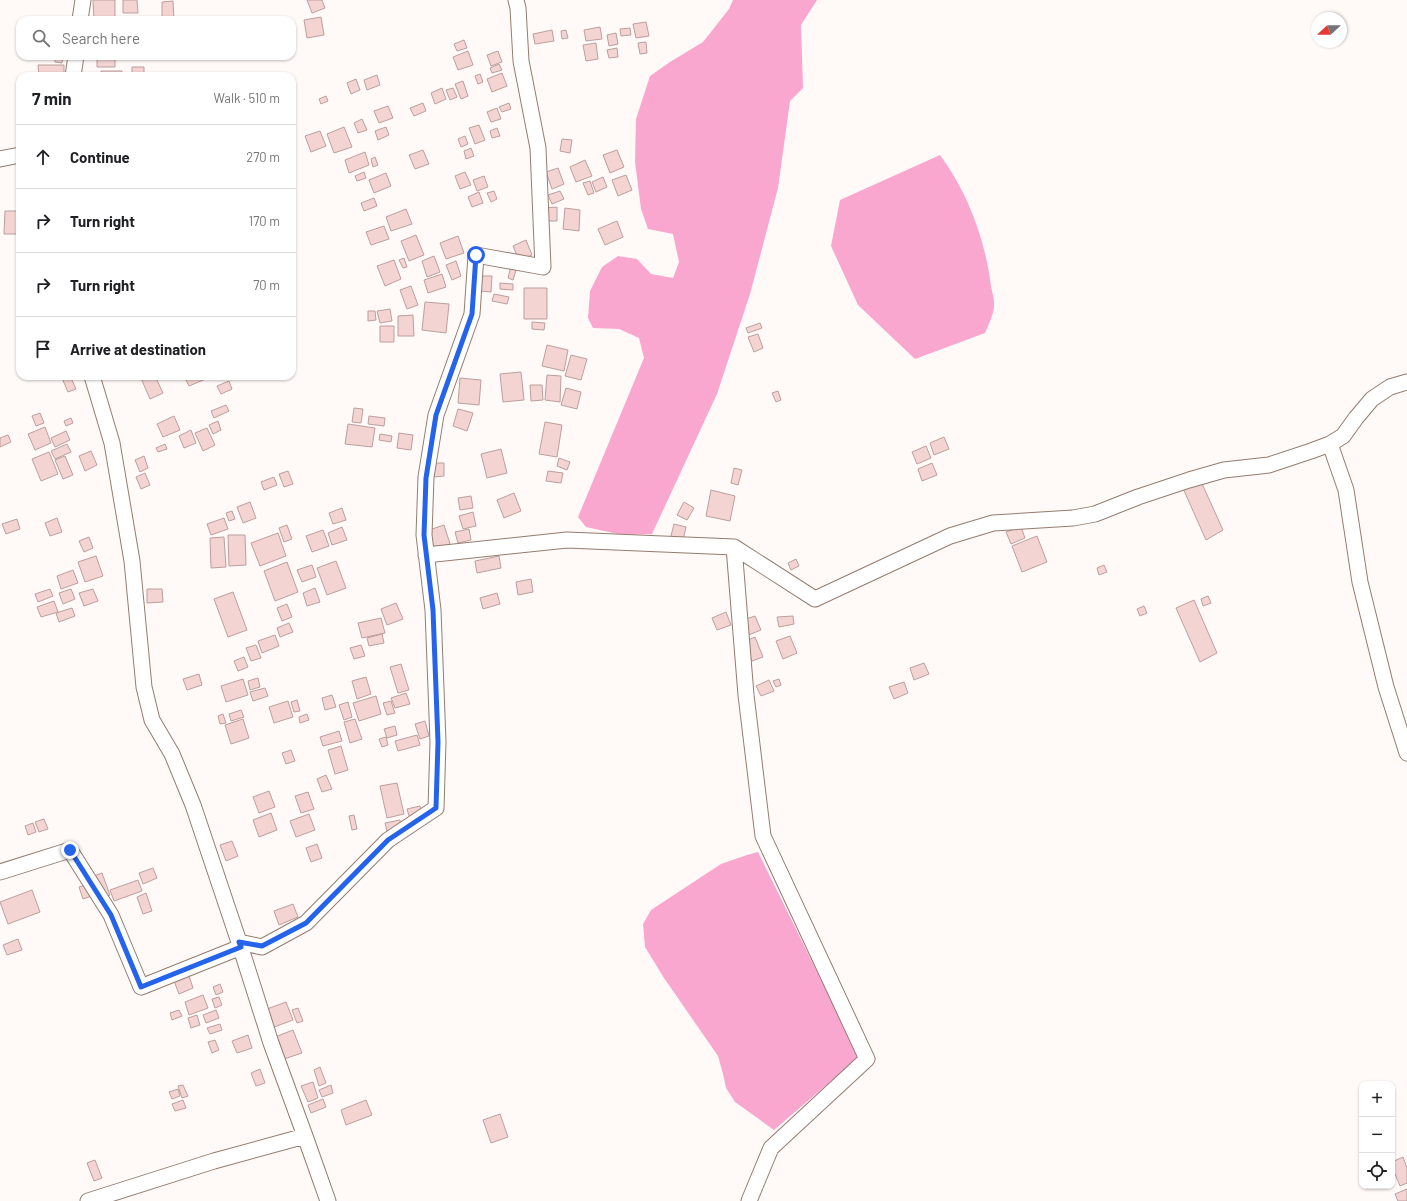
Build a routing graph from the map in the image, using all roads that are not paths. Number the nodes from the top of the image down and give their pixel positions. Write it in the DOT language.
graph roads {
  1 [pos="83,0"];
  2 [pos="516,0"];
  3 [pos="81,16"];
  4 [pos="75,60"];
  5 [pos="74,72"];
  6 [pos="16,156"];
  7 [pos="0,159"];
  8 [pos="93,380"];
  9 [pos="1407,382"];
  10 [pos="1330,444"];
  11 [pos="734,547"];
  12 [pos="426,555"];
  13 [pos="1407,752"];
  14 [pos="0,872"];
  15 [pos="240,945"];
  16 [pos="306,1136"];
  17 [pos="88,1201"];
  18 [pos="328,1201"];
  19 [pos="749,1201"];
  1 -- 3 [label="street"];
  2 -- 12 [label="street"];
  4 -- 5 [label="street"];
  6 -- 7 [label="street"];
  8 -- 15 [label="street"];
  9 -- 10 [label="street"];
  10 -- 11 [label="street"];
  10 -- 13 [label="street"];
  11 -- 12 [label="street"];
  11 -- 19 [label="street"];
  12 -- 15 [label="street"];
  14 -- 15 [label="street"];
  15 -- 16 [label="street"];
  16 -- 17 [label="street"];
  16 -- 18 [label="street"];
}
